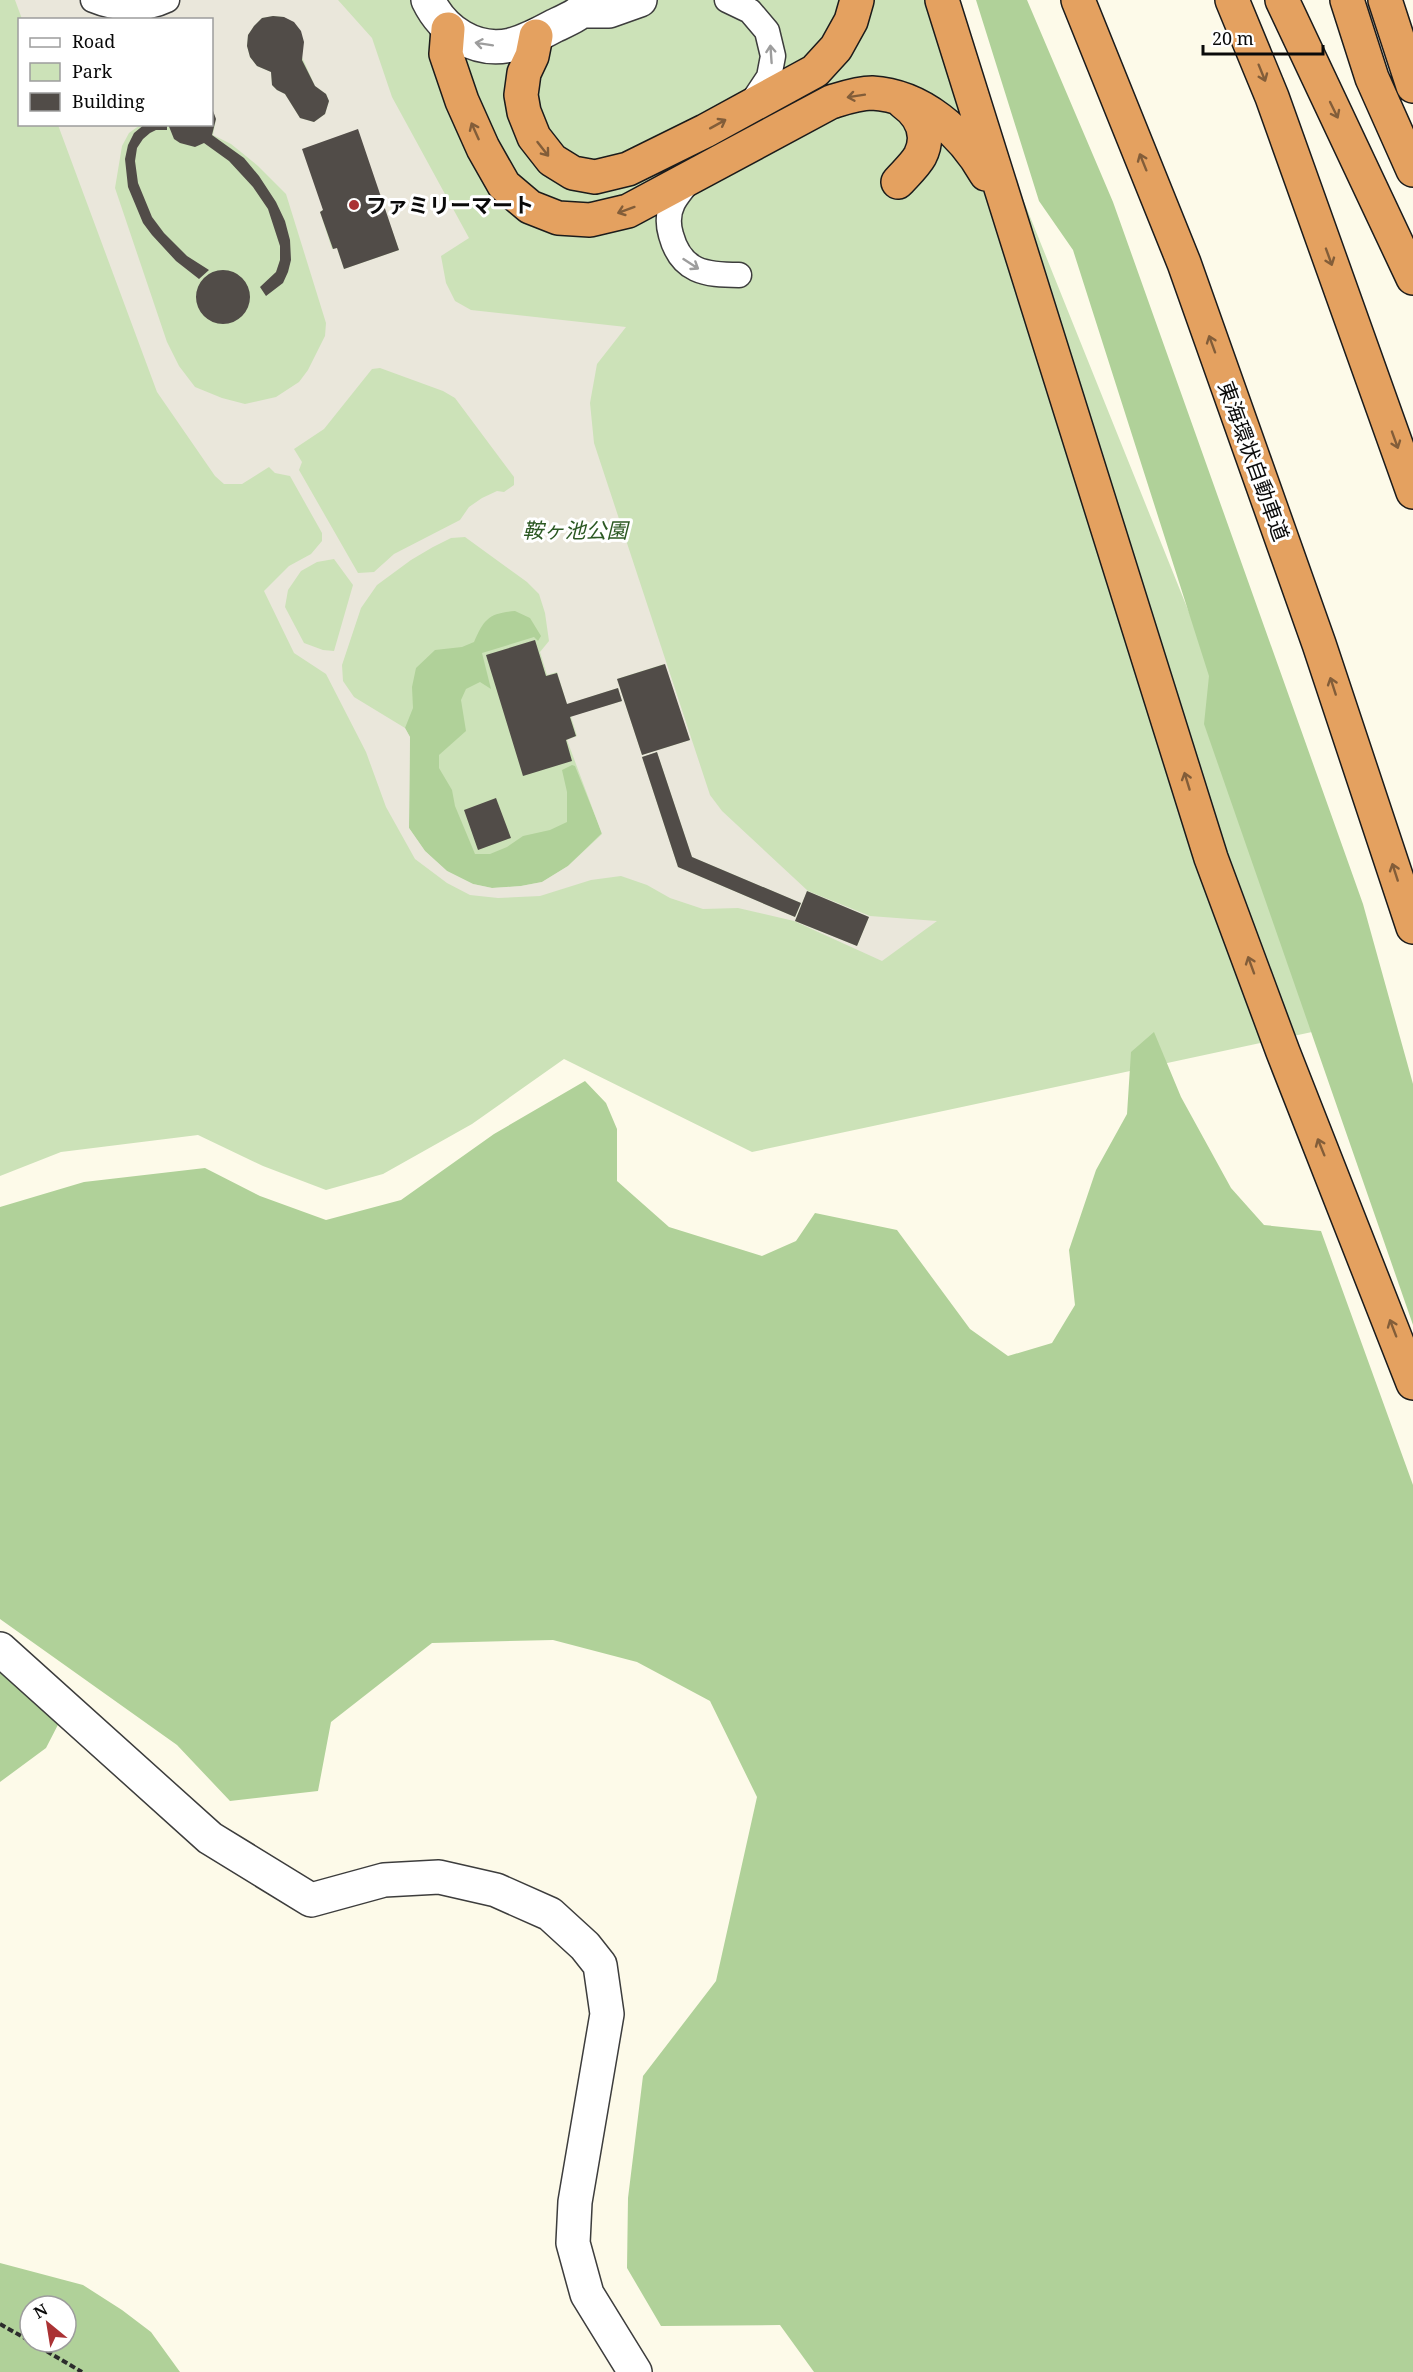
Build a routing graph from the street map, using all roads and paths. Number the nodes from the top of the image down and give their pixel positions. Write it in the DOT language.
graph roads {
  1 [pos="93,0"];
  2 [pos="167,0"];
  3 [pos="428,0"];
  4 [pos="640,0"];
  5 [pos="727,0"];
  6 [pos="857,0"];
  7 [pos="942,0"];
  8 [pos="1078,0"];
  9 [pos="1232,0"];
  10 [pos="1282,0"];
  11 [pos="1347,0"];
  12 [pos="1385,0"];
  13 [pos="588,5"];
  14 [pos="448,29"];
  15 [pos="536,36"];
  16 [pos="1413,86"];
  17 [pos="898,98"];
  18 [pos="750,106"];
  19 [pos="1413,170"];
  20 [pos="690,178"];
  21 [pos="898,182"];
  22 [pos="1008,212"];
  23 [pos="739,275"];
  24 [pos="1413,278"];
  25 [pos="1413,492"];
  26 [pos="1413,927"];
  27 [pos="1413,1383"];
  28 [pos="0,1649"];
  29 [pos="0,2324"];
  30 [pos="18,2335"];
  31 [pos="51,2354"];
  32 [pos="82,2372"];
  33 [pos="635,2372"];
  1 -- 2 [label="lane"];
  3 -- 14 [label="street"];
  4 -- 13 [label="street"];
  18 -- 5 [label="lane, one-way"];
  6 -- 18 [label="highway"];
  7 -- 22 [label="highway"];
  26 -- 8 [label="highway, 東海環状自動車道, one-way"];
  9 -- 25 [label="highway, one-way"];
  10 -- 24 [label="highway, one-way"];
  11 -- 19 [label="highway"];
  12 -- 16 [label="highway"];
  13 -- 15 [label="street"];
  15 -- 14 [label="street, one-way"];
  20 -- 14 [label="highway, one-way"];
  15 -- 18 [label="highway, one-way"];
  17 -- 20 [label="highway, one-way"];
  17 -- 21 [label="highway"];
  17 -- 22 [label="highway"];
  20 -- 23 [label="lane, one-way"];
  27 -- 22 [label="highway, one-way"];
  28 -- 33 [label="street"];
  29 -- 30 [label="path"];
  31 -- 32 [label="path"];
}
